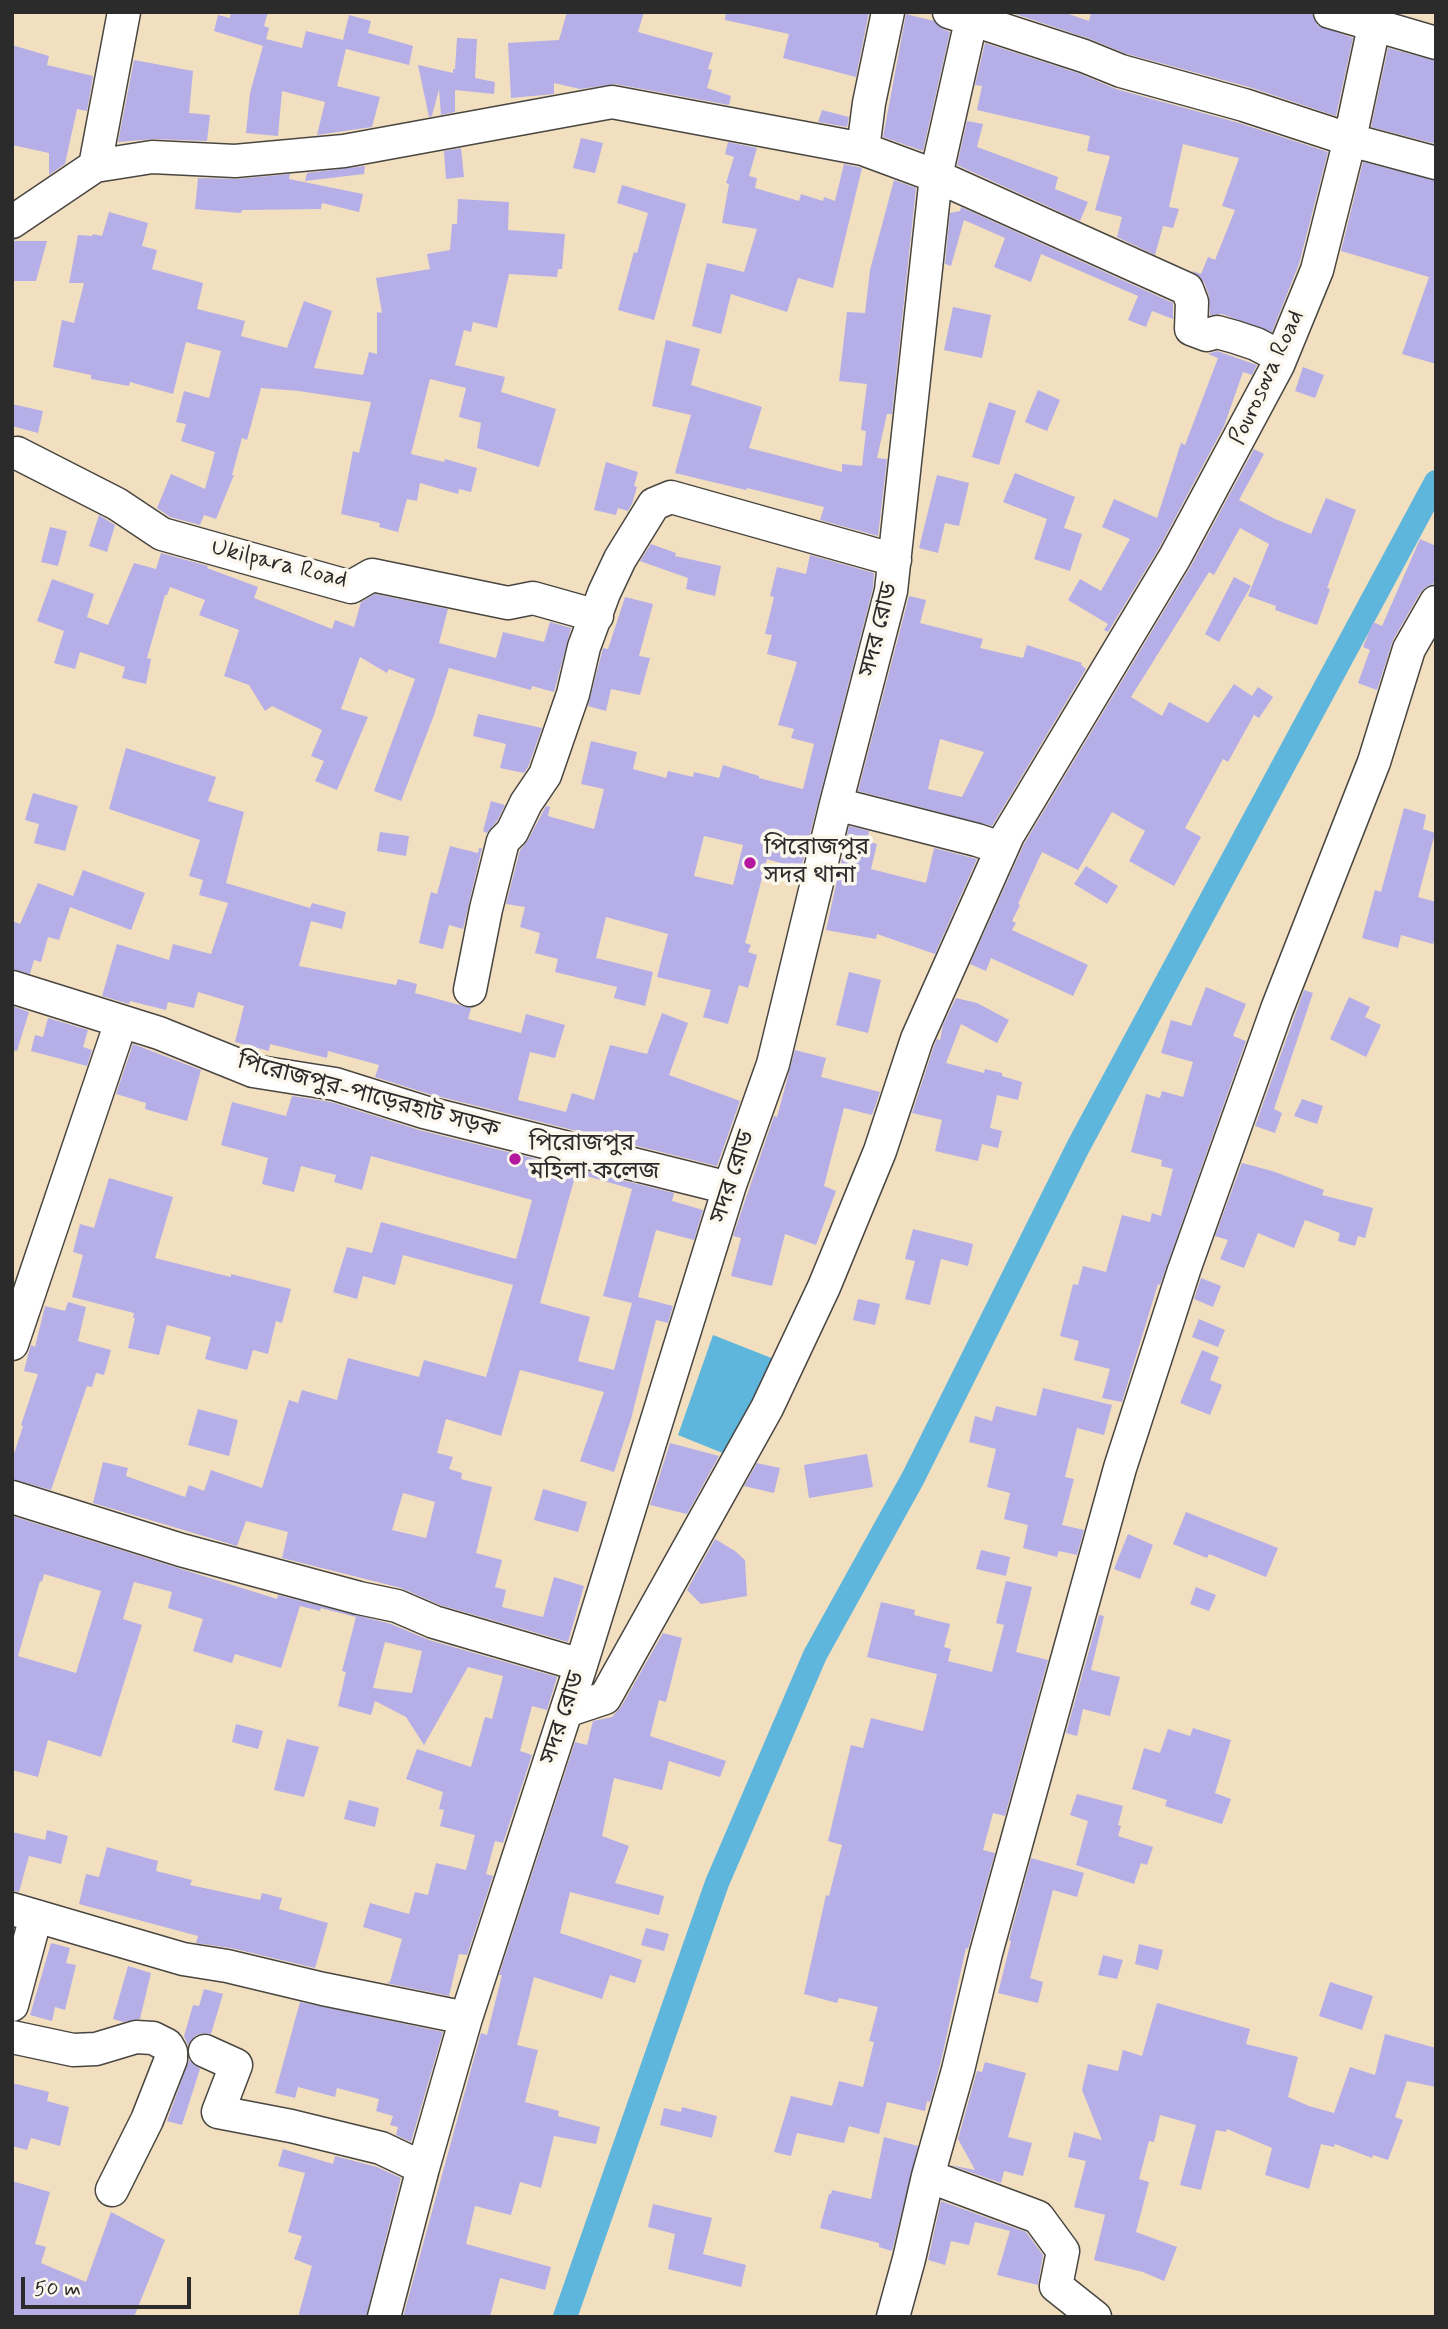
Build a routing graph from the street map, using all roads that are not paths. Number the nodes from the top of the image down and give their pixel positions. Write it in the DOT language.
graph roads {
  1 [pos="124,12"];
  2 [pos="888,12"];
  3 [pos="1330,12"];
  4 [pos="965,14"];
  5 [pos="1376,20"];
  6 [pos="1436,43"];
  7 [pos="1350,139"];
  8 [pos="863,149"];
  9 [pos="1436,163"];
  10 [pos="95,166"];
  11 [pos="936,176"];
  12 [pos="12,222"];
  13 [pos="1281,358"];
  14 [pos="17,453"];
  15 [pos="895,560"];
  16 [pos="1436,602"];
  17 [pos="597,616"];
  18 [pos="835,804"];
  19 [pos="1001,848"];
  20 [pos="12,987"];
  21 [pos="470,990"];
  22 [pos="121,1022"];
  23 [pos="729,1188"];
  24 [pos="12,1344"];
  25 [pos="12,1497"];
  26 [pos="581,1665"];
  27 [pos="566,1711"];
  28 [pos="24,1912"];
  29 [pos="12,2005"];
  30 [pos="466,2018"];
  31 [pos="12,2037"];
  32 [pos="205,2051"];
  33 [pos="423,2168"];
  34 [pos="928,2176"];
  35 [pos="112,2190"];
  36 [pos="384,2317"];
  37 [pos="893,2317"];
  38 [pos="1096,2317"];
  1 -- 10 [label="street"];
  2 -- 8 [label="street"];
  3 -- 5 [label="street"];
  4 -- 7 [label="street"];
  4 -- 11 [label="street, সদর রোড"];
  5 -- 6 [label="street"];
  5 -- 7 [label="street, Pourosova Road"];
  7 -- 9 [label="street"];
  7 -- 13 [label="street, Pourosova Road"];
  8 -- 10 [label="street"];
  8 -- 11 [label="street"];
  10 -- 12 [label="street"];
  11 -- 13 [label="street"];
  11 -- 15 [label="street, সদর রোড"];
  13 -- 19 [label="street, Pourosova Road"];
  14 -- 17 [label="street, Ukilpara Road"];
  15 -- 17 [label="street"];
  15 -- 18 [label="street, সদর রোড"];
  16 -- 34 [label="street"];
  17 -- 21 [label="street"];
  18 -- 19 [label="street"];
  18 -- 23 [label="street, সদর রোড"];
  19 -- 27 [label="street, Pourosova Road"];
  20 -- 22 [label="street, পিরোজপুর-পাড়েরহাট সড়ক"];
  22 -- 23 [label="street, পিরোজপুর-পাড়েরহাট সড়ক"];
  22 -- 24 [label="street"];
  23 -- 26 [label="street, সদর রোড"];
  25 -- 26 [label="street"];
  26 -- 27 [label="street, সদর রোড"];
  27 -- 30 [label="street, সদর রোড"];
  28 -- 29 [label="street"];
  28 -- 30 [label="street"];
  30 -- 33 [label="street, সদর রোড"];
  31 -- 35 [label="street"];
  32 -- 33 [label="street"];
  33 -- 36 [label="street, সদর রোড"];
  34 -- 37 [label="street"];
  34 -- 38 [label="street"];
}
